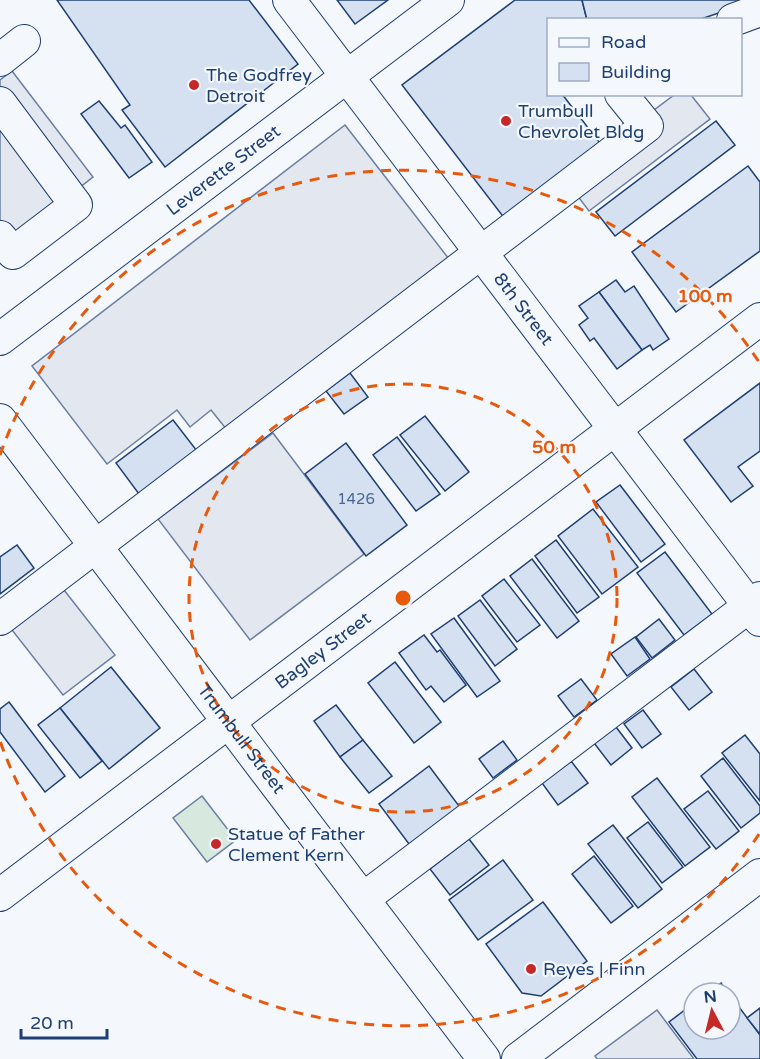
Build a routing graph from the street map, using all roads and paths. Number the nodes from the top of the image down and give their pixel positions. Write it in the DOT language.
graph roads {
  1 [pos="289,0"];
  2 [pos="448,0"];
  3 [pos="760,10"];
  4 [pos="738,18"];
  5 [pos="348,76"];
  6 [pos="623,96"];
  7 [pos="0,103"];
  8 [pos="0,237"];
  9 [pos="482,253"];
  10 [pos="760,319"];
  11 [pos="0,339"];
  12 [pos="0,420"];
  13 [pos="615,429"];
  14 [pos="96,546"];
  15 [pos="757,608"];
  16 [pos="0,619"];
  17 [pos="228,722"];
  18 [pos="760,875"];
  19 [pos="0,895"];
  20 [pos="363,899"];
  21 [pos="484,1059"];
  22 [pos="518,1059"];
  1 -- 5 [label="street, 8th Street"];
  2 -- 5 [label="street, Leverette Street"];
  3 -- 4 [label="street"];
  5 -- 9 [label="street, 8th Street"];
  5 -- 11 [label="street, Leverette Street"];
  6 -- 9 [label="street"];
  7 -- 8 [label="street"];
  9 -- 13 [label="street, 8th Street"];
  9 -- 14 [label="street"];
  10 -- 13 [label="street, Bagley Street"];
  12 -- 14 [label="street, Trumbull Street"];
  13 -- 15 [label="street, 8th Street"];
  13 -- 17 [label="street, Bagley Street"];
  14 -- 16 [label="street"];
  14 -- 17 [label="street, Trumbull Street"];
  15 -- 20 [label="street"];
  17 -- 19 [label="street, Bagley Street"];
  17 -- 20 [label="street, Trumbull Street"];
  18 -- 22 [label="street"];
  20 -- 21 [label="street, Trumbull Street"];
}
